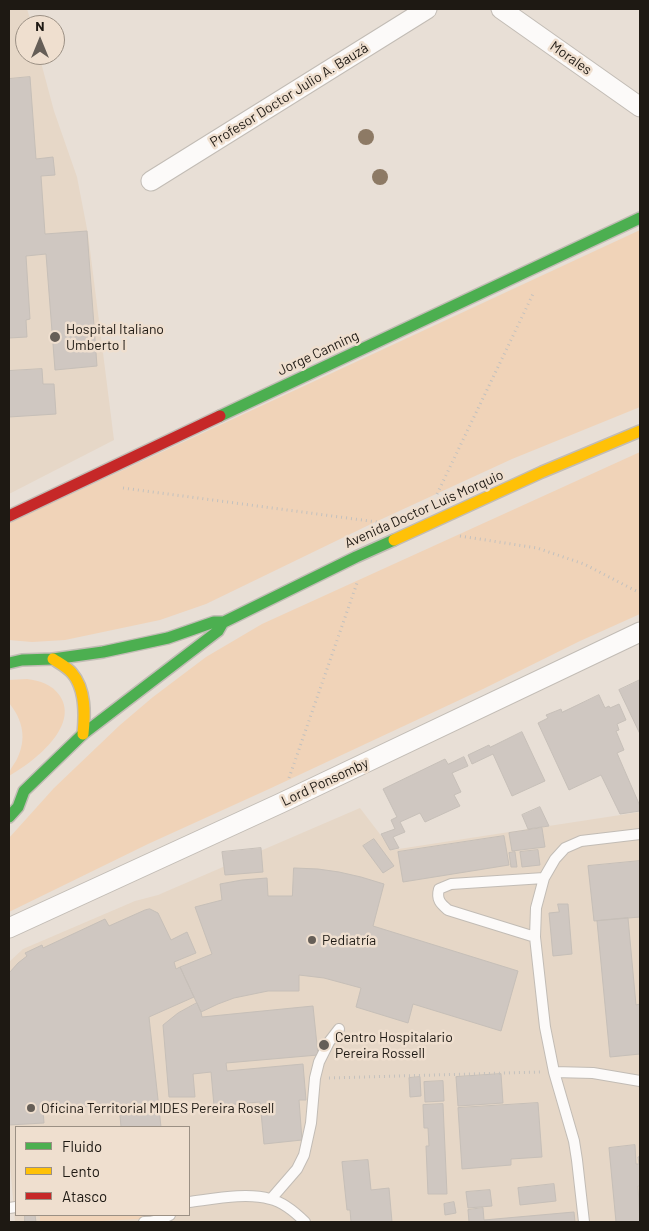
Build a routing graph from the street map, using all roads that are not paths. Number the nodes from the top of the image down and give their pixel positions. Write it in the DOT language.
graph roads {
  1 [pos="427,9"];
  2 [pos="501,9"];
  3 [pos="640,107"];
  4 [pos="151,181"];
  5 [pos="640,218"];
  6 [pos="640,431"];
  7 [pos="9,516"];
  8 [pos="224,622"];
  9 [pos="640,632"];
  10 [pos="9,655"];
  11 [pos="53,659"];
  12 [pos="22,660"];
  13 [pos="9,663"];
  14 [pos="83,734"];
  15 [pos="24,791"];
  16 [pos="9,794"];
  17 [pos="9,817"];
  18 [pos="640,834"];
  19 [pos="544,878"];
  20 [pos="9,928"];
  21 [pos="535,937"];
  22 [pos="339,1029"];
  23 [pos="554,1072"];
  24 [pos="640,1081"];
  25 [pos="271,1199"];
  26 [pos="190,1202"];
  27 [pos="168,1216"];
  28 [pos="144,1222"];
  29 [pos="305,1222"];
  30 [pos="584,1222"];
  1 -- 4 [label="street, Profesor Doctor Julio A. Bauzá"];
  2 -- 3 [label="street, Morales"];
  5 -- 7 [label="street, Jorge Canning"];
  6 -- 8 [label="street, Avenida Doctor Luis Morquio"];
  8 -- 11 [label="street, Avenida Doctor Luis Morquio"];
  8 -- 14 [label="street, Avenida Doctor Luis Morquio"];
  9 -- 20 [label="street, Lord Ponsomby"];
  10 -- 12 [label="street, Avenida Doctor Luis Morquio"];
  11 -- 12 [label="street, Avenida Doctor Luis Morquio"];
  11 -- 14 [label="street"];
  12 -- 13 [label="street, Avenida Doctor Luis Morquio"];
  14 -- 15 [label="street, Avenida Doctor Luis Morquio"];
  15 -- 16 [label="street"];
  15 -- 17 [label="street, Avenida Doctor Luis Morquio"];
  18 -- 19 [label="lane"];
  19 -- 21 [label="lane"];
  19 -- 21 [label="lane"];
  21 -- 23 [label="lane"];
  22 -- 25 [label="lane"];
  23 -- 24 [label="lane"];
  23 -- 30 [label="lane"];
  25 -- 26 [label="lane"];
  25 -- 29 [label="lane"];
  27 -- 28 [label="lane"];
}
